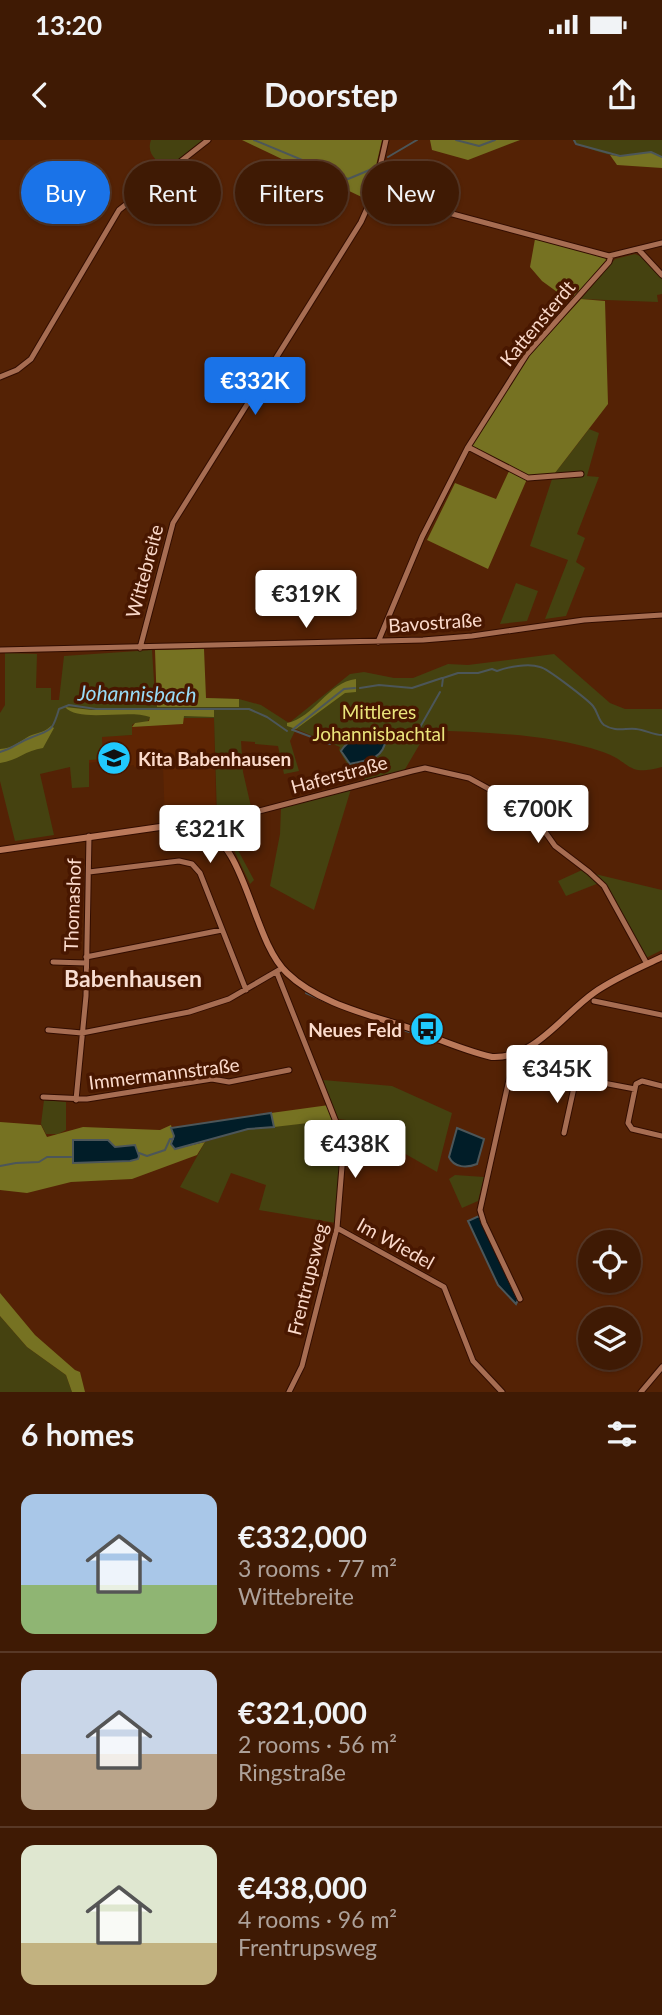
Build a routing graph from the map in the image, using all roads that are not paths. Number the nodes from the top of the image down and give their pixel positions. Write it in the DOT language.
graph roads {
  1 [pos="208,140"];
  2 [pos="386,140"];
  3 [pos="381,161"];
  4 [pos="459,215"];
  5 [pos="362,220"];
  6 [pos="662,243"];
  7 [pos="638,249"];
  8 [pos="611,256"];
  9 [pos="662,275"];
  10 [pos="0,377"];
  11 [pos="468,447"];
  12 [pos="581,474"];
  13 [pos="662,615"];
  14 [pos="377,642"];
  15 [pos="140,648"];
  16 [pos="0,650"];
  17 [pos="210,832"];
  18 [pos="89,836"];
  19 [pos="0,850"];
  20 [pos="89,872"];
  21 [pos="222,929"];
  22 [pos="662,957"];
  23 [pos="86,960"];
  24 [pos="53,961"];
  25 [pos="647,964"];
  26 [pos="279,970"];
  27 [pos="246,990"];
  28 [pos="594,1001"];
  29 [pos="662,1015"];
  30 [pos="48,1030"];
  31 [pos="82,1033"];
  32 [pos="512,1055"];
  33 [pos="516,1065"];
  34 [pos="289,1070"];
  35 [pos="575,1083"];
  36 [pos="662,1086"];
  37 [pos="635,1089"];
  38 [pos="43,1097"];
  39 [pos="76,1100"];
  40 [pos="564,1133"];
  41 [pos="662,1136"];
  42 [pos="337,1227"];
  43 [pos="520,1299"];
  44 [pos="662,1367"];
  45 [pos="289,1392"];
  46 [pos="502,1392"];
  47 [pos="641,1392"];
  1 -- 10 [label="street"];
  2 -- 3 [label="street, Wittebreite"];
  4 -- 8 [label="street"];
  5 -- 15 [label="street, Wittebreite"];
  6 -- 7 [label="street"];
  7 -- 8 [label="street"];
  7 -- 9 [label="street"];
  8 -- 11 [label="street, Kattensterdt"];
  11 -- 12 [label="street"];
  11 -- 14 [label="street, Kattensterdt"];
  13 -- 14 [label="street, Bavostraße"];
  14 -- 15 [label="street, Bavostraße"];
  15 -- 16 [label="street, Bavostraße"];
  17 -- 18 [label="main road"];
  17 -- 25 [label="street, Haferstraße"];
  17 -- 26 [label="main road"];
  18 -- 19 [label="main road"];
  18 -- 20 [label="street, Thomashof"];
  20 -- 21 [label="street"];
  20 -- 23 [label="street, Thomashof"];
  21 -- 23 [label="street"];
  21 -- 27 [label="street"];
  22 -- 25 [label="main road"];
  23 -- 24 [label="street"];
  23 -- 31 [label="street, Thomashof"];
  25 -- 32 [label="main road"];
  26 -- 27 [label="street"];
  26 -- 32 [label="main road"];
  26 -- 42 [label="street, Frentrupsweg"];
  27 -- 31 [label="street"];
  28 -- 29 [label="street"];
  30 -- 31 [label="street"];
  31 -- 39 [label="street, Thomashof"];
  32 -- 33 [label="street"];
  33 -- 35 [label="street"];
  33 -- 43 [label="street"];
  34 -- 39 [label="street, Immermannstraße"];
  35 -- 37 [label="street"];
  35 -- 40 [label="street"];
  36 -- 37 [label="street"];
  37 -- 41 [label="street"];
  38 -- 39 [label="street, Immermannstraße"];
  42 -- 45 [label="street, Frentrupsweg"];
  42 -- 46 [label="street, Im Wiedel"];
  44 -- 47 [label="street"];
}
